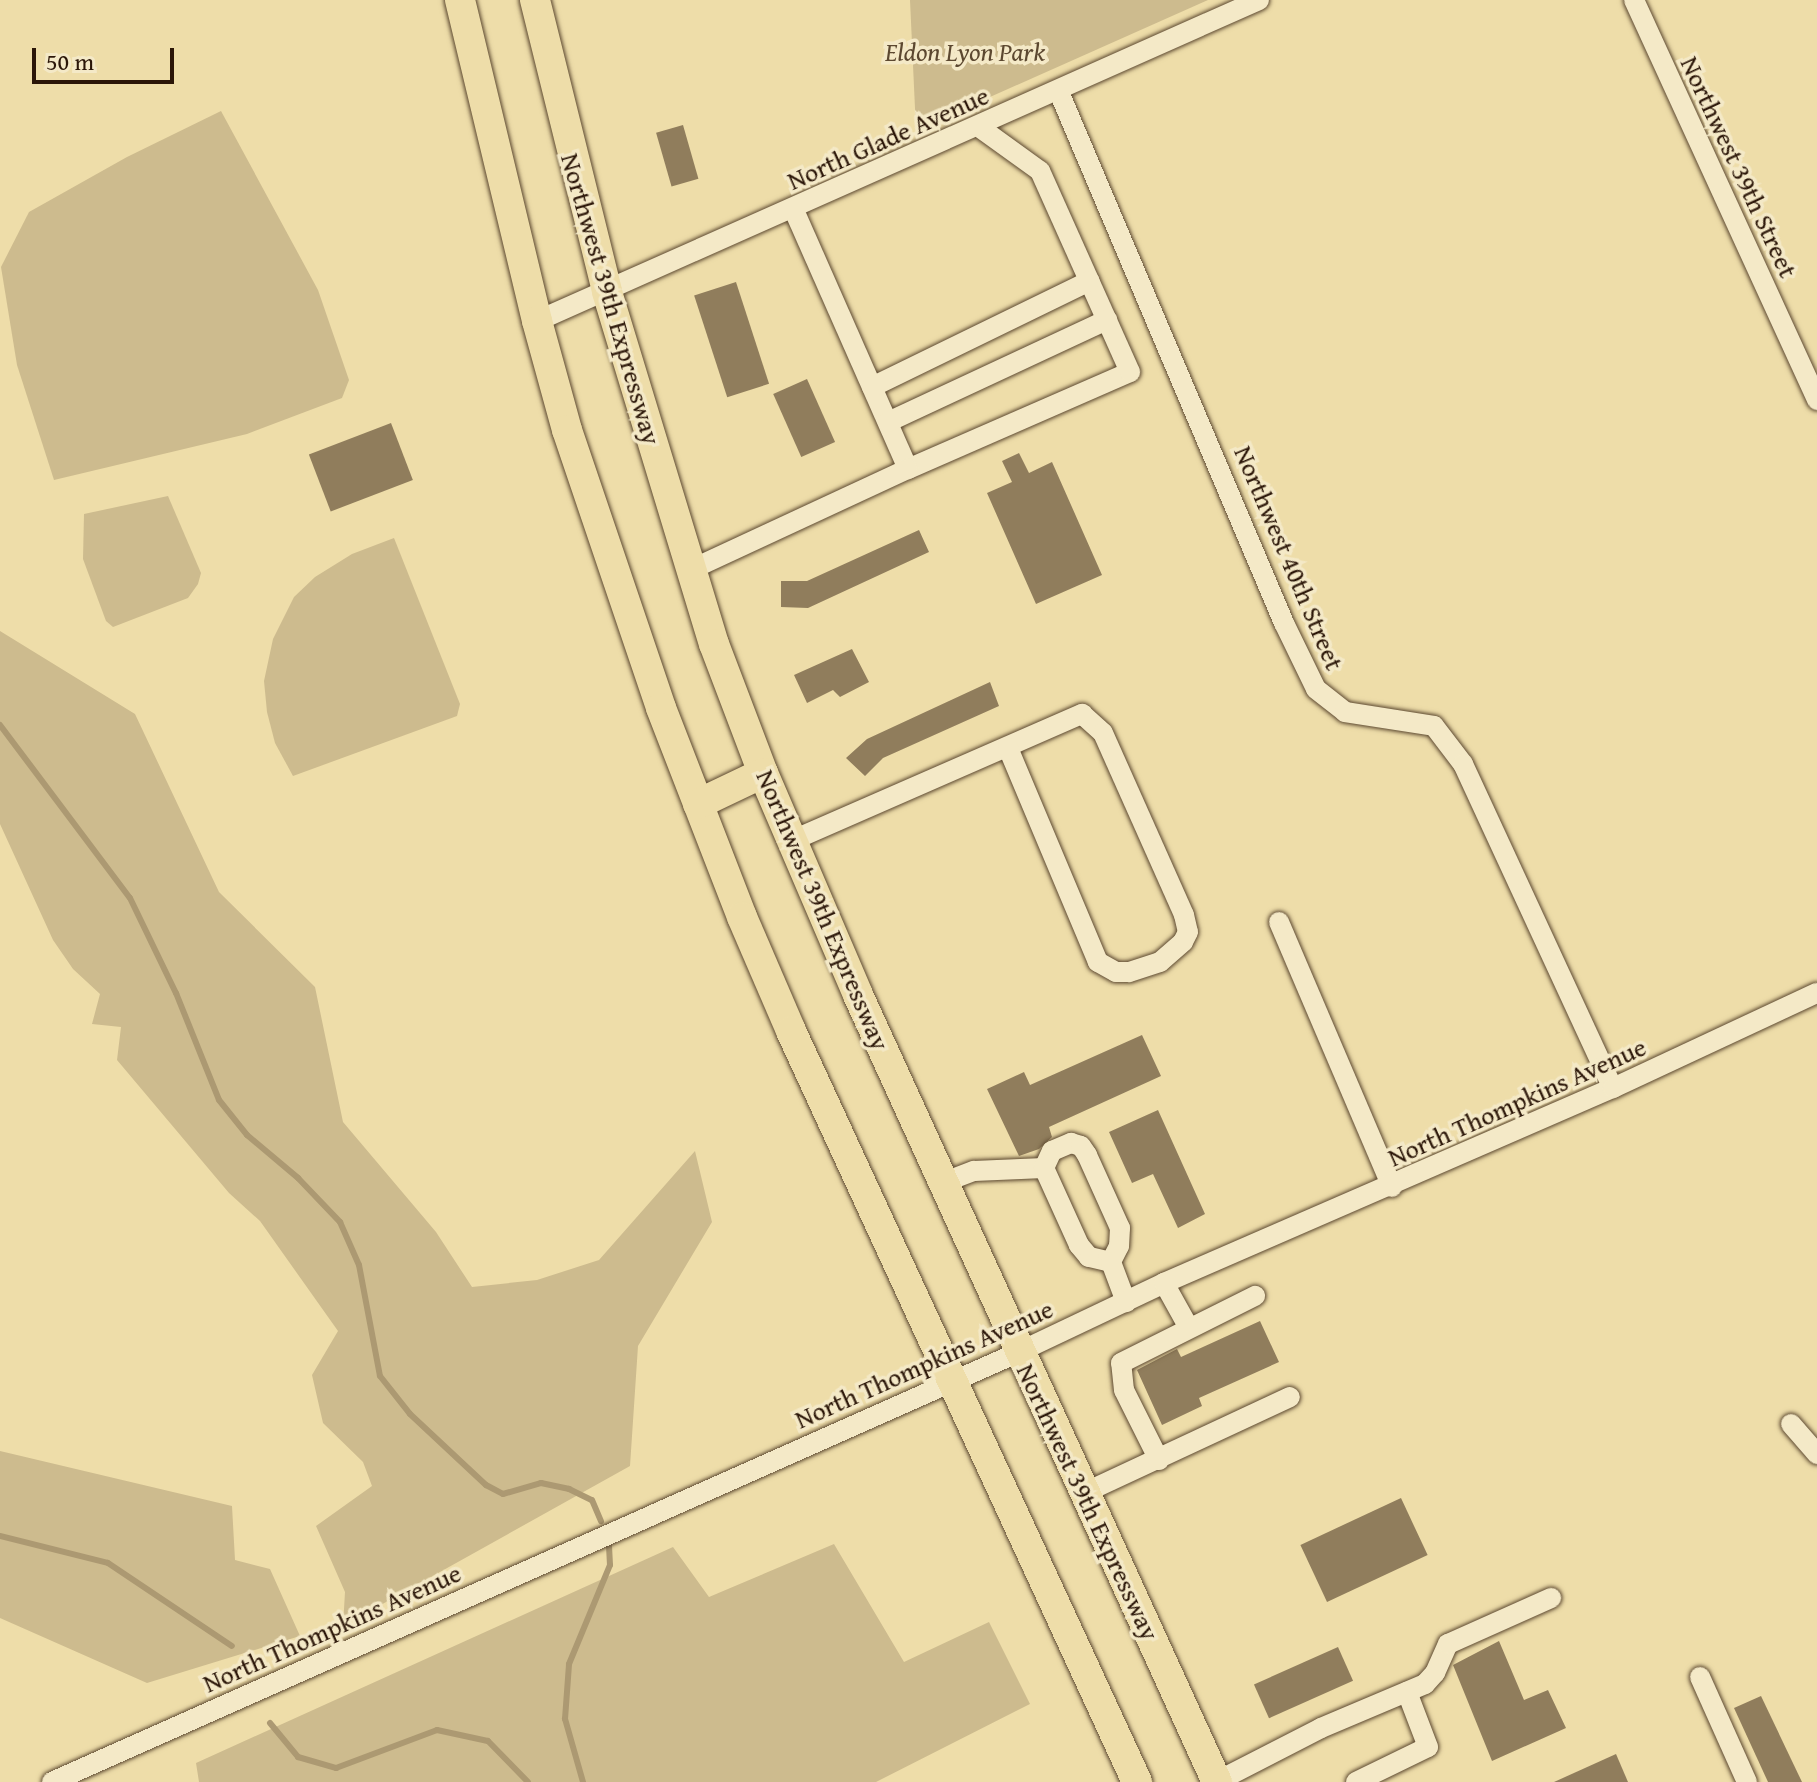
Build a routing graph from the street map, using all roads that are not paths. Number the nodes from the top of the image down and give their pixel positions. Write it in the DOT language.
graph roads {
  1 [pos="460,0"];
  2 [pos="535,0"];
  3 [pos="1259,0"];
  4 [pos="1634,0"];
  5 [pos="1059,92"];
  6 [pos="979,127"];
  7 [pos="793,208"];
  8 [pos="1089,281"];
  9 [pos="607,292"];
  10 [pos="1107,320"];
  11 [pos="537,321"];
  12 [pos="872,387"];
  13 [pos="1817,400"];
  14 [pos="888,422"];
  15 [pos="908,469"];
  16 [pos="690,570"];
  17 [pos="1008,748"];
  18 [pos="763,773"];
  19 [pos="698,804"];
  20 [pos="791,841"];
  21 [pos="1279,922"];
  22 [pos="1817,993"];
  23 [pos="1613,1088"];
  24 [pos="1044,1168"];
  25 [pos="942,1183"];
  26 [pos="1392,1187"];
  27 [pos="1111,1262"];
  28 [pos="1164,1283"];
  29 [pos="1255,1296"];
  30 [pos="1126,1302"];
  31 [pos="1189,1328"];
  32 [pos="1019,1352"];
  33 [pos="951,1380"];
  34 [pos="1290,1397"];
  35 [pos="1791,1424"];
  36 [pos="1817,1454"];
  37 [pos="1159,1460"];
  38 [pos="1084,1493"];
  39 [pos="1551,1598"];
  40 [pos="1700,1677"];
  41 [pos="1407,1692"];
  42 [pos="52,1782"];
  43 [pos="1137,1782"];
  44 [pos="1216,1782"];
  45 [pos="1356,1782"];
  46 [pos="1747,1782"];
  1 -- 11 [label="highway"];
  2 -- 9 [label="highway, Northwest 39th Expressway"];
  3 -- 5 [label="street, North Glade Avenue"];
  4 -- 13 [label="street, Northwest 39th Street"];
  5 -- 6 [label="street, North Glade Avenue"];
  5 -- 23 [label="street, Northwest 40th Street"];
  6 -- 7 [label="street, North Glade Avenue"];
  6 -- 8 [label="street"];
  7 -- 9 [label="street, North Glade Avenue"];
  7 -- 12 [label="street"];
  8 -- 10 [label="street"];
  8 -- 12 [label="street"];
  9 -- 11 [label="street, North Glade Avenue"];
  9 -- 16 [label="highway, Northwest 39th Expressway"];
  10 -- 14 [label="street"];
  10 -- 15 [label="street"];
  11 -- 19 [label="highway"];
  12 -- 14 [label="street"];
  14 -- 15 [label="street"];
  15 -- 16 [label="street"];
  16 -- 18 [label="highway, Northwest 39th Expressway"];
  17 -- 17 [label="street"];
  17 -- 20 [label="street"];
  18 -- 19 [label="highway"];
  18 -- 20 [label="highway, Northwest 39th Expressway"];
  19 -- 33 [label="highway"];
  20 -- 25 [label="highway, Northwest 39th Expressway"];
  21 -- 26 [label="street"];
  22 -- 23 [label="street, North Thompkins Avenue"];
  23 -- 26 [label="street, North Thompkins Avenue"];
  24 -- 25 [label="street"];
  24 -- 27 [label="street"];
  24 -- 27 [label="street"];
  25 -- 32 [label="highway, Northwest 39th Expressway"];
  26 -- 28 [label="street, North Thompkins Avenue"];
  27 -- 30 [label="street"];
  28 -- 30 [label="street, North Thompkins Avenue"];
  28 -- 31 [label="street"];
  29 -- 31 [label="street"];
  30 -- 32 [label="street, North Thompkins Avenue"];
  31 -- 37 [label="street"];
  32 -- 33 [label="street, North Thompkins Avenue"];
  32 -- 38 [label="highway, Northwest 39th Expressway"];
  33 -- 42 [label="street, North Thompkins Avenue"];
  33 -- 43 [label="highway"];
  34 -- 37 [label="street"];
  35 -- 36 [label="street"];
  37 -- 38 [label="street"];
  38 -- 44 [label="highway, Northwest 39th Expressway"];
  39 -- 41 [label="street"];
  40 -- 46 [label="street"];
  41 -- 44 [label="street"];
  41 -- 45 [label="street"];
}
